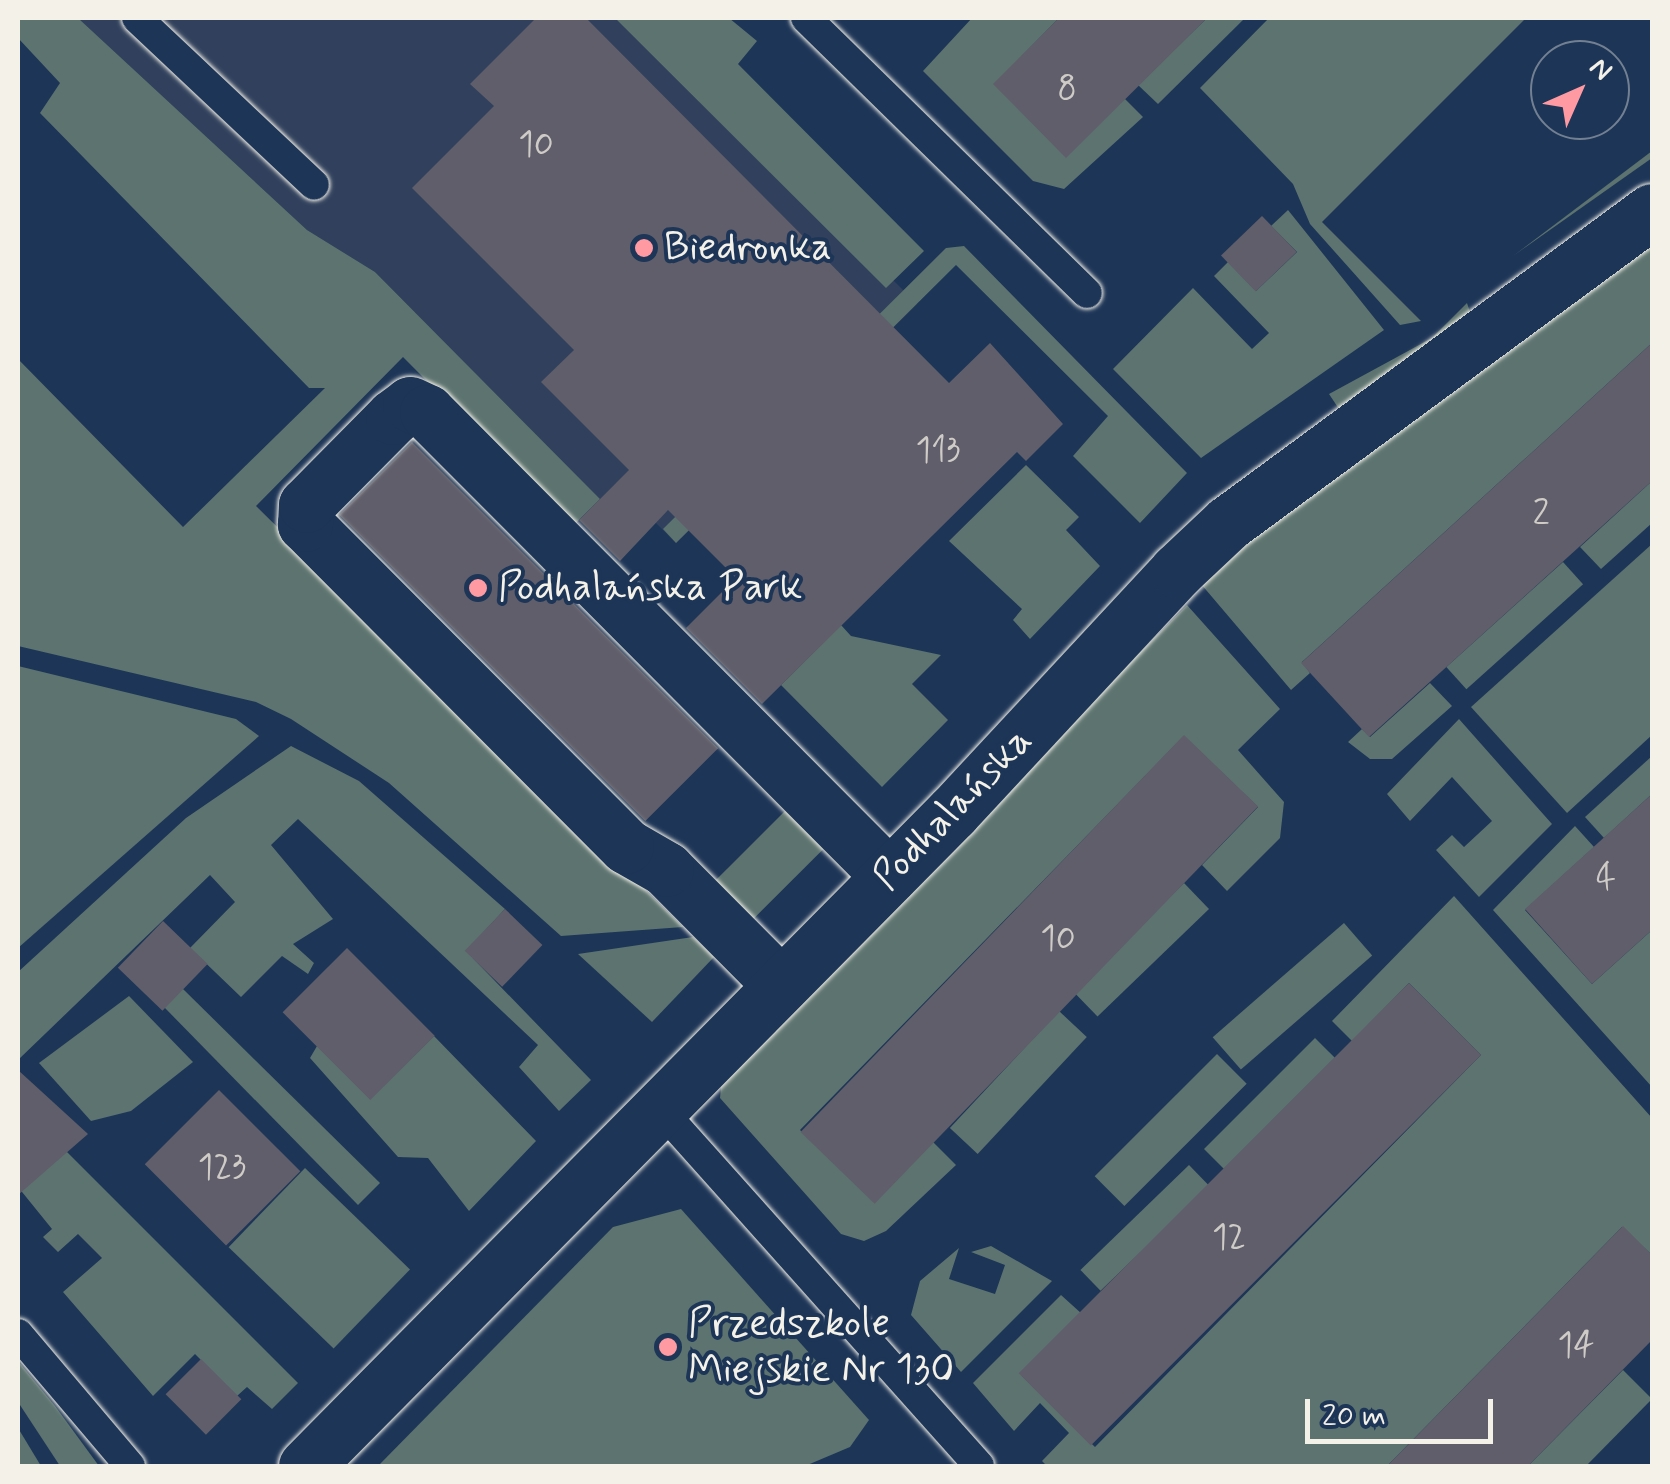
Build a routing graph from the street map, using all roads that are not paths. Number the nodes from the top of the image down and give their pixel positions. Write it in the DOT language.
graph roads {
  1 [pos="136,18"];
  2 [pos="806,18"];
  3 [pos="314,185"];
  4 [pos="1652,211"];
  5 [pos="1087,293"];
  6 [pos="890,876"];
  7 [pos="781,985"];
  8 [pos="661,1110"];
  9 [pos="18,1334"];
  10 [pos="130,1466"];
  11 [pos="306,1466"];
  12 [pos="979,1466"];
  1 -- 3 [label="lane"];
  2 -- 5 [label="lane"];
  4 -- 6 [label="street, Podhalańska"];
  6 -- 7 [label="street, Podhalańska"];
  6 -- 7 [label="street"];
  7 -- 8 [label="street, Podhalańska"];
  8 -- 11 [label="street, Podhalańska"];
  8 -- 12 [label="lane"];
  9 -- 10 [label="lane"];
}
